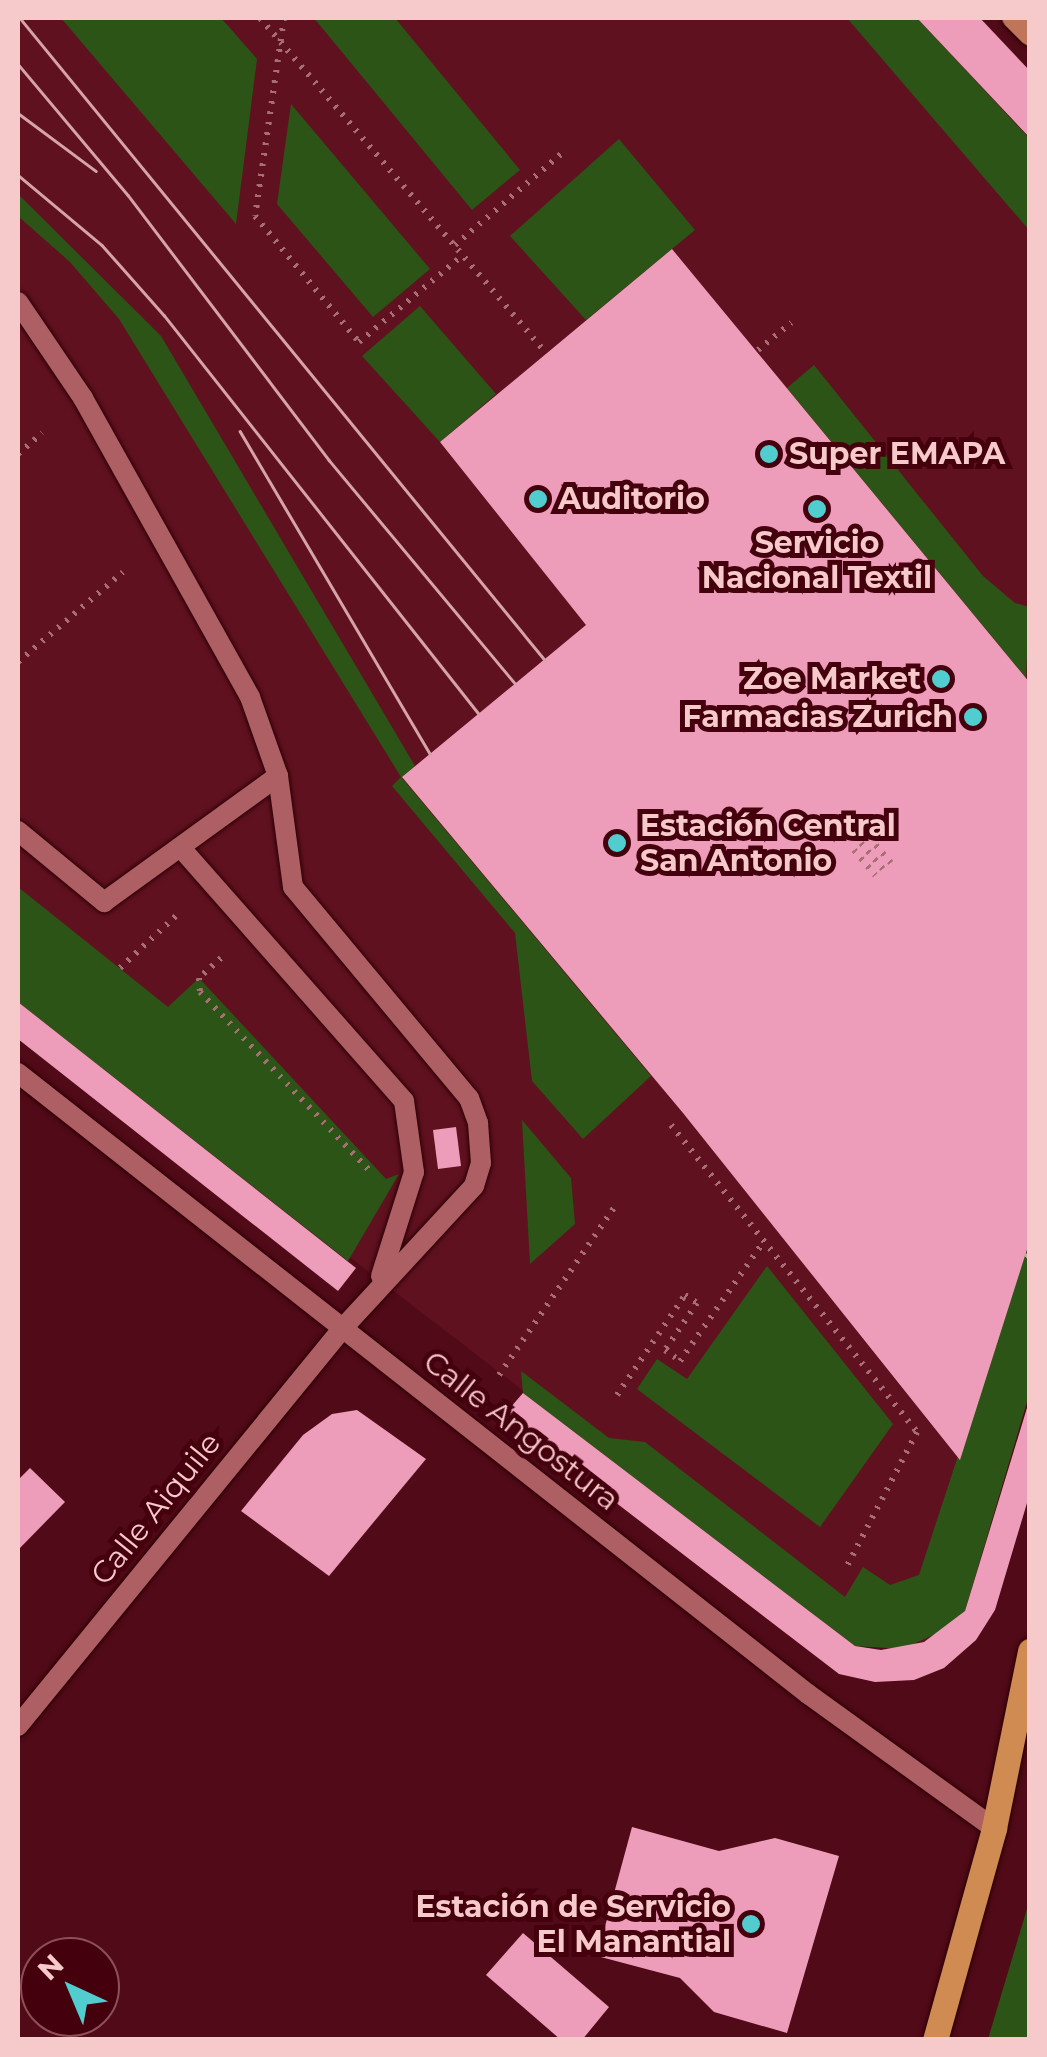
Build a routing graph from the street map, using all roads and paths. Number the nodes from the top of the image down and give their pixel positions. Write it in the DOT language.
graph roads {
  1 [pos="260,18"];
  2 [pos="284,18"];
  3 [pos="1012,18"];
  4 [pos="1030,36"];
  5 [pos="280,41"];
  6 [pos="562,154"];
  7 [pos="454,245"];
  8 [pos="463,256"];
  9 [pos="18,302"];
  10 [pos="791,323"];
  11 [pos="758,350"];
  12 [pos="546,353"];
  13 [pos="42,433"];
  14 [pos="18,454"];
  15 [pos="123,572"];
  16 [pos="18,662"];
  17 [pos="278,776"];
  18 [pos="18,831"];
  19 [pos="869,837"];
  20 [pos="861,843"];
  21 [pos="181,848"];
  22 [pos="854,850"];
  23 [pos="891,862"];
  24 [pos="883,869"];
  25 [pos="876,875"];
  26 [pos="188,905"];
  27 [pos="233,948"];
  28 [pos="120,968"];
  29 [pos="18,1073"];
  30 [pos="671,1124"];
  31 [pos="376,1178"];
  32 [pos="617,1203"];
  33 [pos="764,1241"];
  34 [pos="379,1283"];
  35 [pos="342,1329"];
  36 [pos="499,1375"];
  37 [pos="617,1395"];
  38 [pos="845,1570"];
  39 [pos="1030,1651"];
  40 [pos="18,1726"];
  41 [pos="1030,1744"];
  42 [pos="994,1828"];
  43 [pos="934,2040"];
  1 -- 5 [label="path"];
  2 -- 5 [label="path"];
  3 -- 4 [label="main road"];
  5 -- 7 [label="path"];
  5 -- 8 [label="path"];
  6 -- 7 [label="path"];
  7 -- 8 [label="path"];
  8 -- 12 [label="path"];
  9 -- 17 [label="street"];
  10 -- 11 [label="path"];
  13 -- 14 [label="path"];
  15 -- 16 [label="path"];
  17 -- 21 [label="street"];
  17 -- 34 [label="street"];
  18 -- 21 [label="street"];
  19 -- 23 [label="path"];
  20 -- 24 [label="path"];
  21 -- 34 [label="street"];
  22 -- 25 [label="path"];
  26 -- 28 [label="path"];
  27 -- 31 [label="path"];
  29 -- 35 [label="street, Calle Angostura"];
  30 -- 33 [label="path"];
  32 -- 36 [label="path"];
  33 -- 37 [label="path"];
  33 -- 38 [label="path"];
  34 -- 35 [label="street, Calle Aiquile"];
  35 -- 40 [label="street, Calle Aiquile"];
  35 -- 42 [label="street, Calle Angostura"];
  39 -- 42 [label="main road"];
  41 -- 42 [label="main road"];
  42 -- 43 [label="main road"];
}
